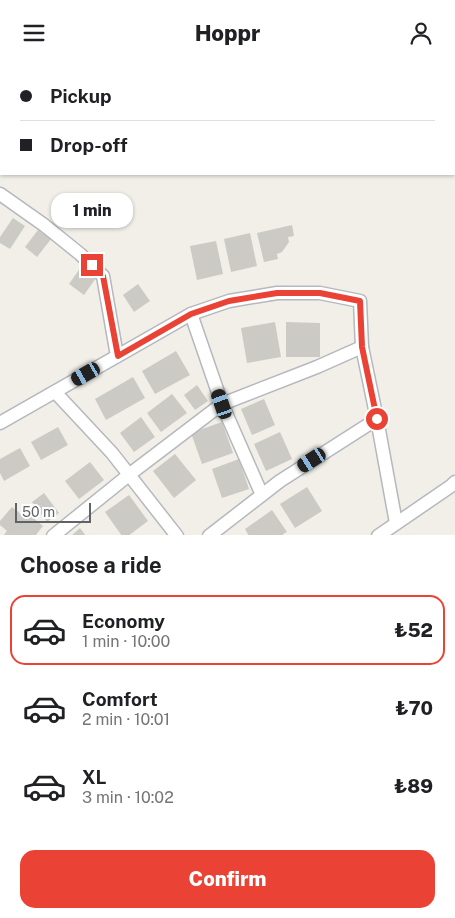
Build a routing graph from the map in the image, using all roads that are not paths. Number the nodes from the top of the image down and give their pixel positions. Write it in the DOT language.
graph roads {
  1 [pos="0,194"];
  2 [pos="191,314"];
  3 [pos="362,347"];
  4 [pos="118,356"];
  5 [pos="55,392"];
  6 [pos="222,404"];
  7 [pos="377,419"];
  8 [pos="0,423"];
  9 [pos="130,474"];
  10 [pos="455,482"];
  11 [pos="262,495"];
  12 [pos="396,523"];
  13 [pos="53,535"];
  14 [pos="177,535"];
  15 [pos="210,535"];
  16 [pos="378,535"];
  1 -- 4 [label="street"];
  2 -- 3 [label="street"];
  2 -- 4 [label="street"];
  2 -- 6 [label="street"];
  3 -- 6 [label="street"];
  3 -- 7 [label="street"];
  4 -- 5 [label="street"];
  5 -- 8 [label="street"];
  5 -- 9 [label="street"];
  6 -- 9 [label="street"];
  6 -- 11 [label="street"];
  7 -- 11 [label="street"];
  7 -- 12 [label="street"];
  9 -- 13 [label="street"];
  9 -- 14 [label="street"];
  10 -- 12 [label="street"];
  11 -- 15 [label="street"];
  12 -- 16 [label="street"];
}
